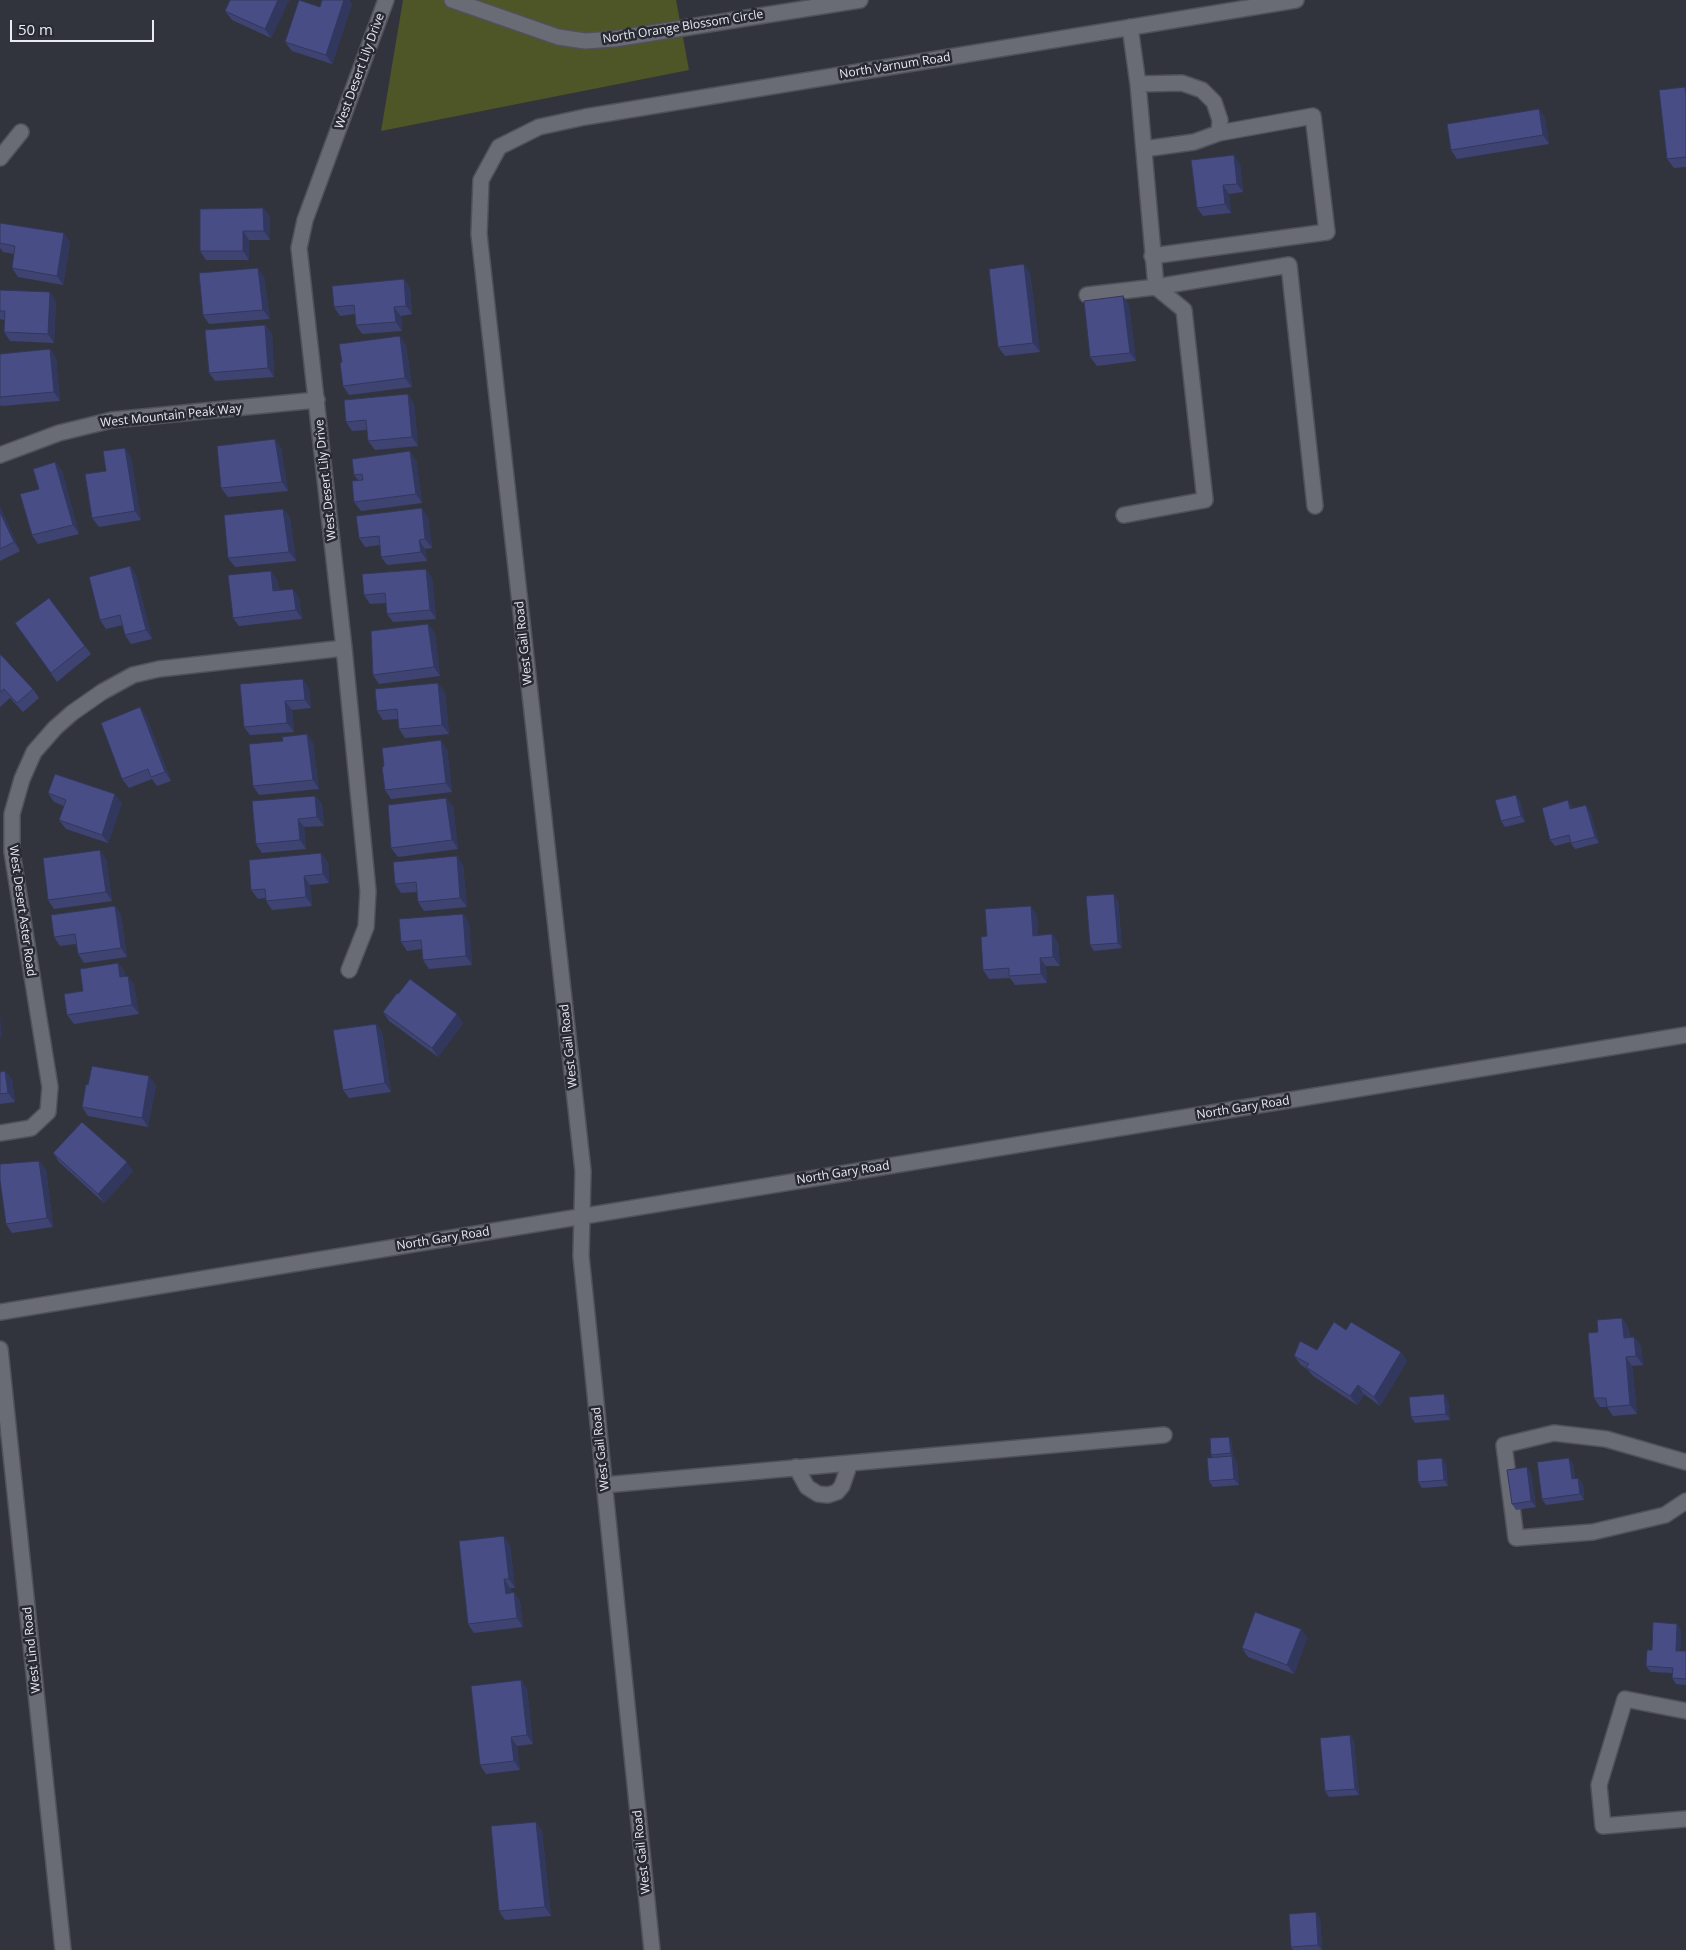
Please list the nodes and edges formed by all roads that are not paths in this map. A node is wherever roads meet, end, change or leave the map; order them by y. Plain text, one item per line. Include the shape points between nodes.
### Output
1 (386, 0) edge
2 (452, 0) edge
3 (860, 0) edge
4 (1296, 0) edge
5 (1130, 27) junction
6 (1138, 84) junction
7 (21, 132) dead end
8 (1219, 133) junction
9 (499, 147) joint
10 (1144, 148) junction
11 (0, 158) edge
12 (1152, 256) junction
13 (1156, 287) junction
14 (1087, 295) dead end
15 (317, 400) junction
16 (0, 455) edge
17 (1315, 506) dead end
18 (1124, 514) dead end
19 (344, 648) junction
20 (350, 970) dead end
21 (1686, 1035) edge
22 (0, 1133) edge
23 (581, 1216) junction
24 (0, 1312) edge
25 (0, 1349) edge
26 (1164, 1435) dead end
27 (1686, 1462) edge
28 (850, 1463) junction
29 (796, 1467) junction
30 (604, 1484) junction
31 (1686, 1501) edge
32 (1686, 1711) edge
33 (1686, 1820) edge
34 (63, 1950) edge
35 (652, 1950) edge

1 - 15 street, West Desert Lily Drive via 305,220 299,248
2 - 3 street, North Orange Blossom Circle via 558,38 585,41
4 - 5 street, North Varnum Road
5 - 6 street
5 - 9 street, North Varnum Road via 585,117 539,127
6 - 8 street via 1182,83 1202,90 1214,102 1220,120
6 - 10 street
7 - 11 street
8 - 10 street via 1194,142
8 - 12 street via 1313,116 1327,232
9 - 23 street, West Gail Road via 481,180 479,234 583,1171
10 - 12 street
12 - 13 street
13 - 14 street
13 - 17 street via 1289,265
13 - 18 street via 1184,310 1205,500
15 - 16 street, West Mountain Peak Way via 112,420 59,433
15 - 19 street, West Desert Lily Drive
19 - 20 street, West Desert Lily Drive via 368,890 366,927
19 - 22 street, West Desert Aster Road via 159,669 133,675 72,713 34,752 12,814 12,852 50,1087 48,1112 31,1128
21 - 23 street, North Gary Road
23 - 24 street, North Gary Road
23 - 30 street, West Gail Road via 580,1256
25 - 34 street, West Lind Road
26 - 28 street
27 - 31 street via 1606,1439 1554,1433 1504,1445 1516,1538 1593,1532 1666,1514
28 - 29 street
28 - 29 street via 842,1486 837,1492 828,1494 818,1494 807,1487
29 - 30 street
30 - 35 street, West Gail Road
32 - 33 street via 1625,1699 1599,1785 1603,1826

